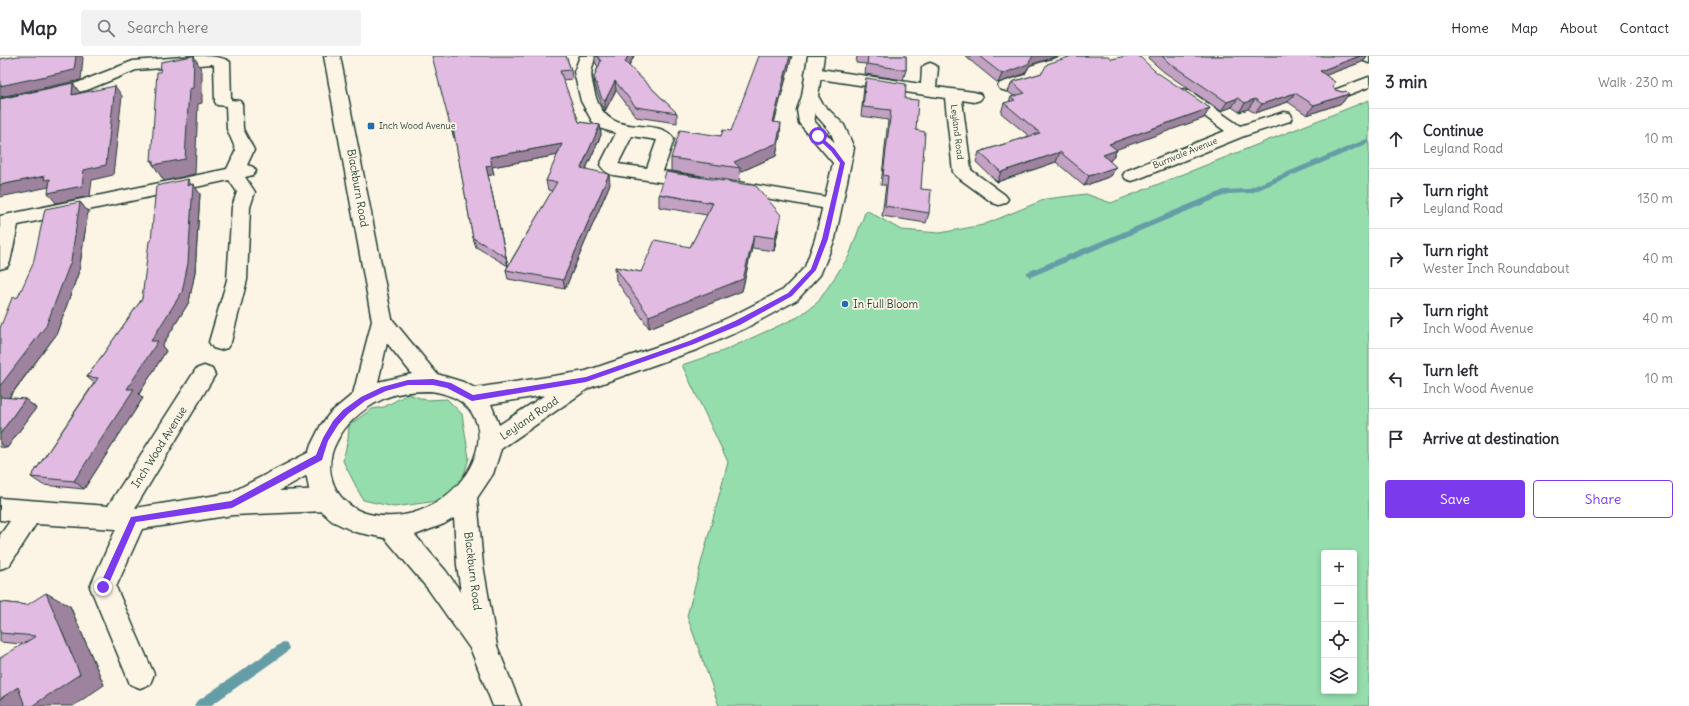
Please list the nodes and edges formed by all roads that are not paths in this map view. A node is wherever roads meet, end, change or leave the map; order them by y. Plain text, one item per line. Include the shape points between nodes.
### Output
1 (332, 56) edge
2 (588, 56) edge
3 (816, 56) edge
4 (1079, 56) edge
5 (1364, 56) edge
6 (1369, 58) edge
7 (133, 61) edge
8 (930, 68) dead end
9 (813, 73) junction
10 (1369, 82) edge
11 (1169, 84) edge
12 (1006, 86) edge
13 (928, 90) junction
14 (953, 94) junction
15 (1335, 95) edge
16 (974, 97) dead end
17 (0, 104) edge
18 (1284, 117) dead end
19 (626, 130) junction
20 (1238, 132) junction
21 (241, 172) junction
22 (653, 175) junction
23 (1132, 175) dead end
24 (999, 199) dead end
25 (833, 204) junction
26 (5, 222) edge
27 (0, 262) edge
28 (382, 321) junction
29 (220, 342) dead end
30 (204, 376) dead end
31 (586, 380) junction
32 (431, 382) junction
33 (472, 398) junction
34 (363, 399) junction
35 (491, 443) junction
36 (319, 457) junction
37 (465, 495) junction
38 (327, 500) junction
39 (232, 504) junction
40 (0, 509) edge
41 (30, 512) junction
42 (124, 519) junction
43 (392, 528) junction
44 (0, 558) edge
45 (483, 646) junction
46 (140, 674) dead end
47 (507, 706) edge

1 - 28 street, Blackburn Road
2 - 19 street via 582,72 588,101 598,117 608,125
3 - 9 street, Leyland Road
4 - 12 street via 1035,69 1032,78
5 - 6 street
7 - 17 street via 81,87
7 - 21 street via 213,59 222,62 235,129 245,150
8 - 13 street
9 - 13 street, Leyland Road
9 - 25 street, Leyland Road via 805,110 807,123 843,163
10 - 15 street
11 - 20 street, Burnvale Avenue
13 - 14 street, Leyland Road
14 - 16 street, Leyland Road
14 - 24 street, Leyland Road via 962,172
18 - 20 street, Burnvale Avenue
19 - 22 street via 661,134 666,139
19 - 22 street via 609,165 613,169
20 - 23 street, Burnvale Avenue
21 - 26 street
21 - 29 street via 246,192 241,207 237,280
22 - 25 street
25 - 31 street, Leyland Road via 814,270 790,295 737,323 692,342
26 - 27 street
28 - 32 street, Blackburn Road
28 - 34 street, Blackburn Road
30 - 42 street, Inch Wood Avenue
31 - 33 street, Leyland Road
31 - 35 street, Leyland Road
32 - 33 street via 449,385
32 - 34 street via 385,388
33 - 35 street via 490,426
34 - 36 street via 336,423 325,440
35 - 37 street via 483,471
36 - 38 street via 320,487
36 - 39 street
37 - 43 street via 443,512 419,523
37 - 45 street, Blackburn Road via 470,565
38 - 39 street
38 - 43 street via 349,519 363,525
39 - 42 street
40 - 41 street
41 - 42 street
41 - 44 street
42 - 46 street, Inch Wood Avenue via 103,587
43 - 45 street, Blackburn Road via 437,580
45 - 47 street, Blackburn Road

